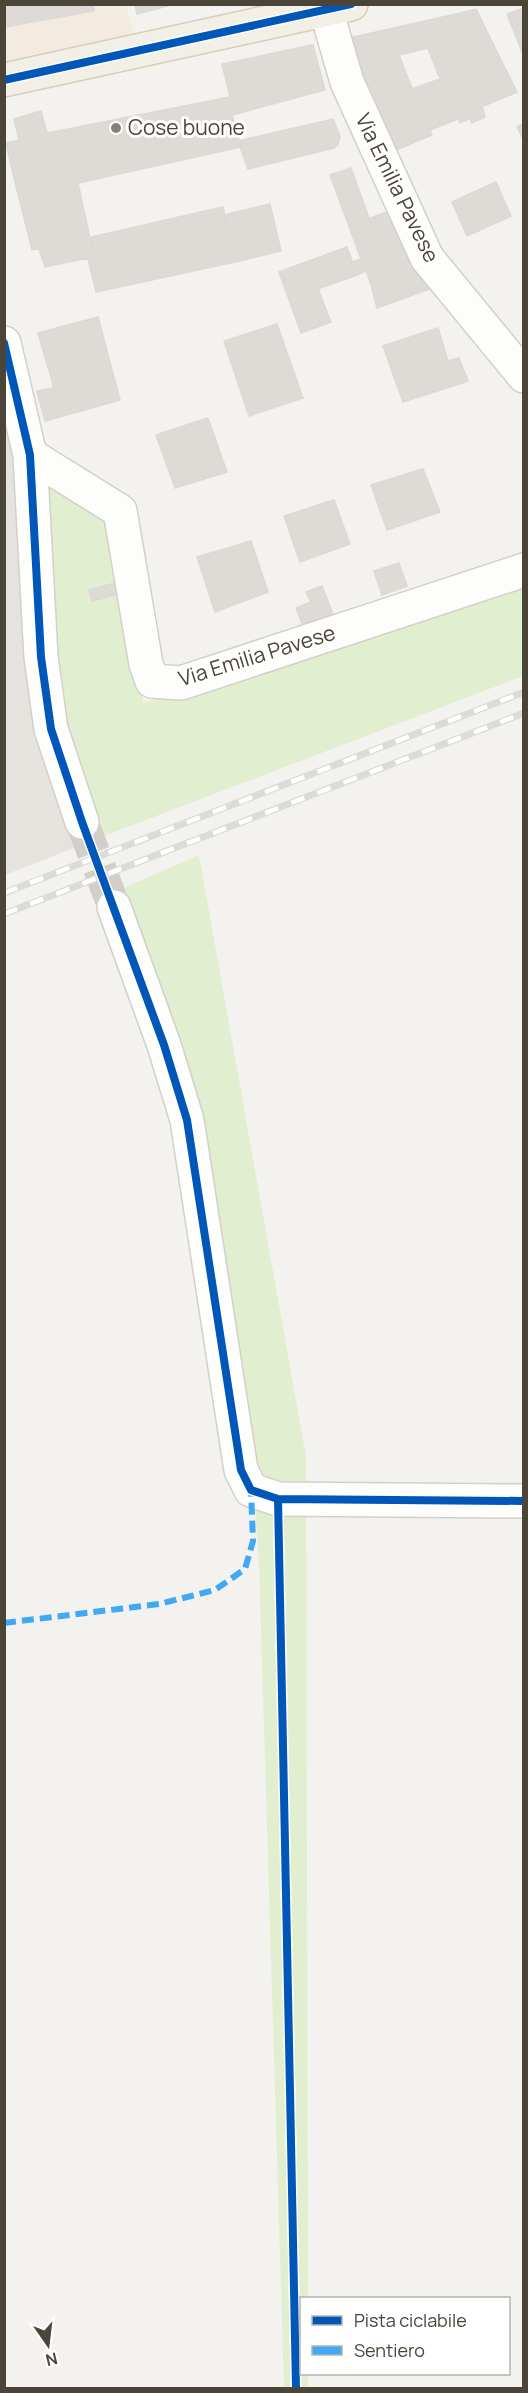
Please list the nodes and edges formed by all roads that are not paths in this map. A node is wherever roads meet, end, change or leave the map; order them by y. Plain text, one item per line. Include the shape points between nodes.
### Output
1 (339, 7) edge
2 (4, 80) edge
3 (4, 343) edge
4 (524, 376) edge
5 (30, 455) junction
6 (524, 570) edge
7 (82, 822) tunnel mouth
8 (114, 907) tunnel mouth
9 (524, 1501) edge

1 - 2 main road, Via Emilia Pavese
1 - 4 street, Via Emilia Pavese via 347,82 427,258
3 - 5 street
5 - 6 street, Via Emilia Pavese via 120,512 152,681 181,684
5 - 7 street via 41,657 51,729
8 - 9 street via 187,1120 241,1470 251,1490 278,1499

